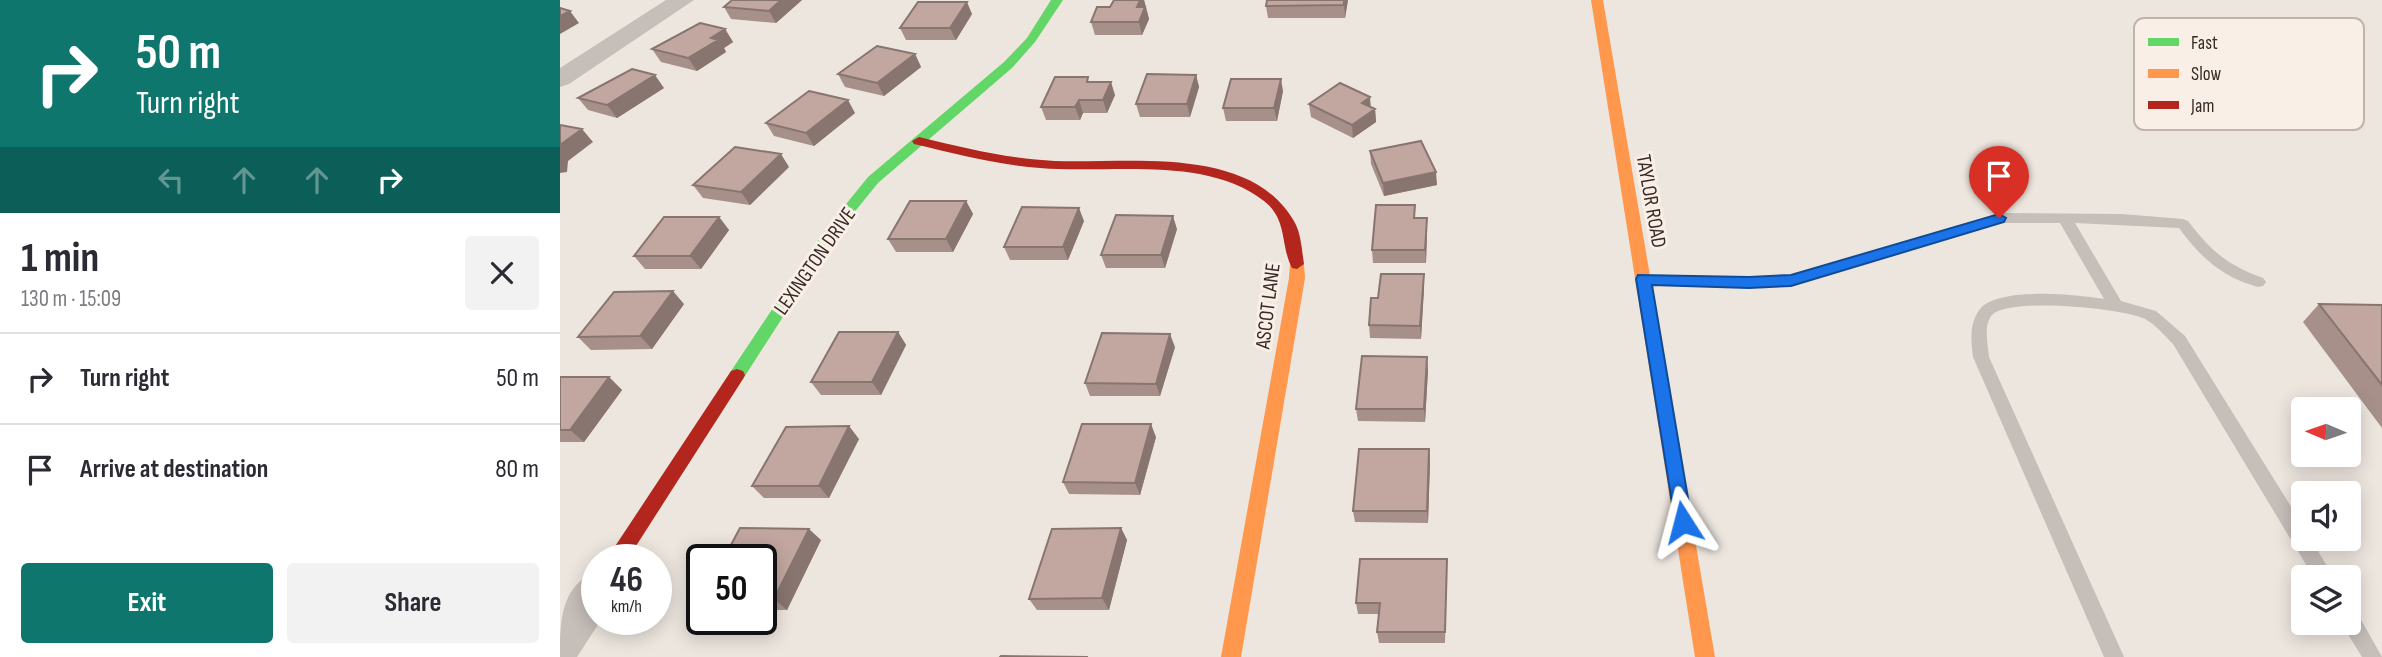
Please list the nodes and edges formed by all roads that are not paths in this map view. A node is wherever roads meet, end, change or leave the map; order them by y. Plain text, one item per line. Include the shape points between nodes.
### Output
1 (682, 0) edge
2 (1057, 0) edge
3 (1597, 0) edge
4 (560, 79) edge
5 (919, 141) junction
6 (2065, 219) junction
7 (1643, 279) junction
8 (2258, 282) dead end
9 (2115, 304) junction
10 (626, 544) edge
11 (2317, 565) edge
12 (581, 614) edge
13 (2360, 635) edge
14 (560, 646) edge
15 (1231, 657) edge
16 (1705, 657) edge
17 (2114, 657) edge
18 (2374, 657) edge

1 - 4 street
2 - 5 street, LEXINGTON DRIVE via 1008,65
3 - 7 street, TAYLOR ROAD
5 - 10 street, LEXINGTON DRIVE via 873,180 830,233
5 - 15 street, ASCOT LANE via 1004,162 1178,166 1223,173 1256,187 1278,206 1294,229 1297,278
6 - 7 lane via 1999,218 1791,280
6 - 8 lane via 2183,224 2224,270
6 - 9 lane
7 - 16 street, TAYLOR ROAD
9 - 11 lane via 2150,315 2179,340
9 - 17 lane via 2067,300 1998,303 1978,327 1980,357
12 - 14 street
13 - 18 lane

